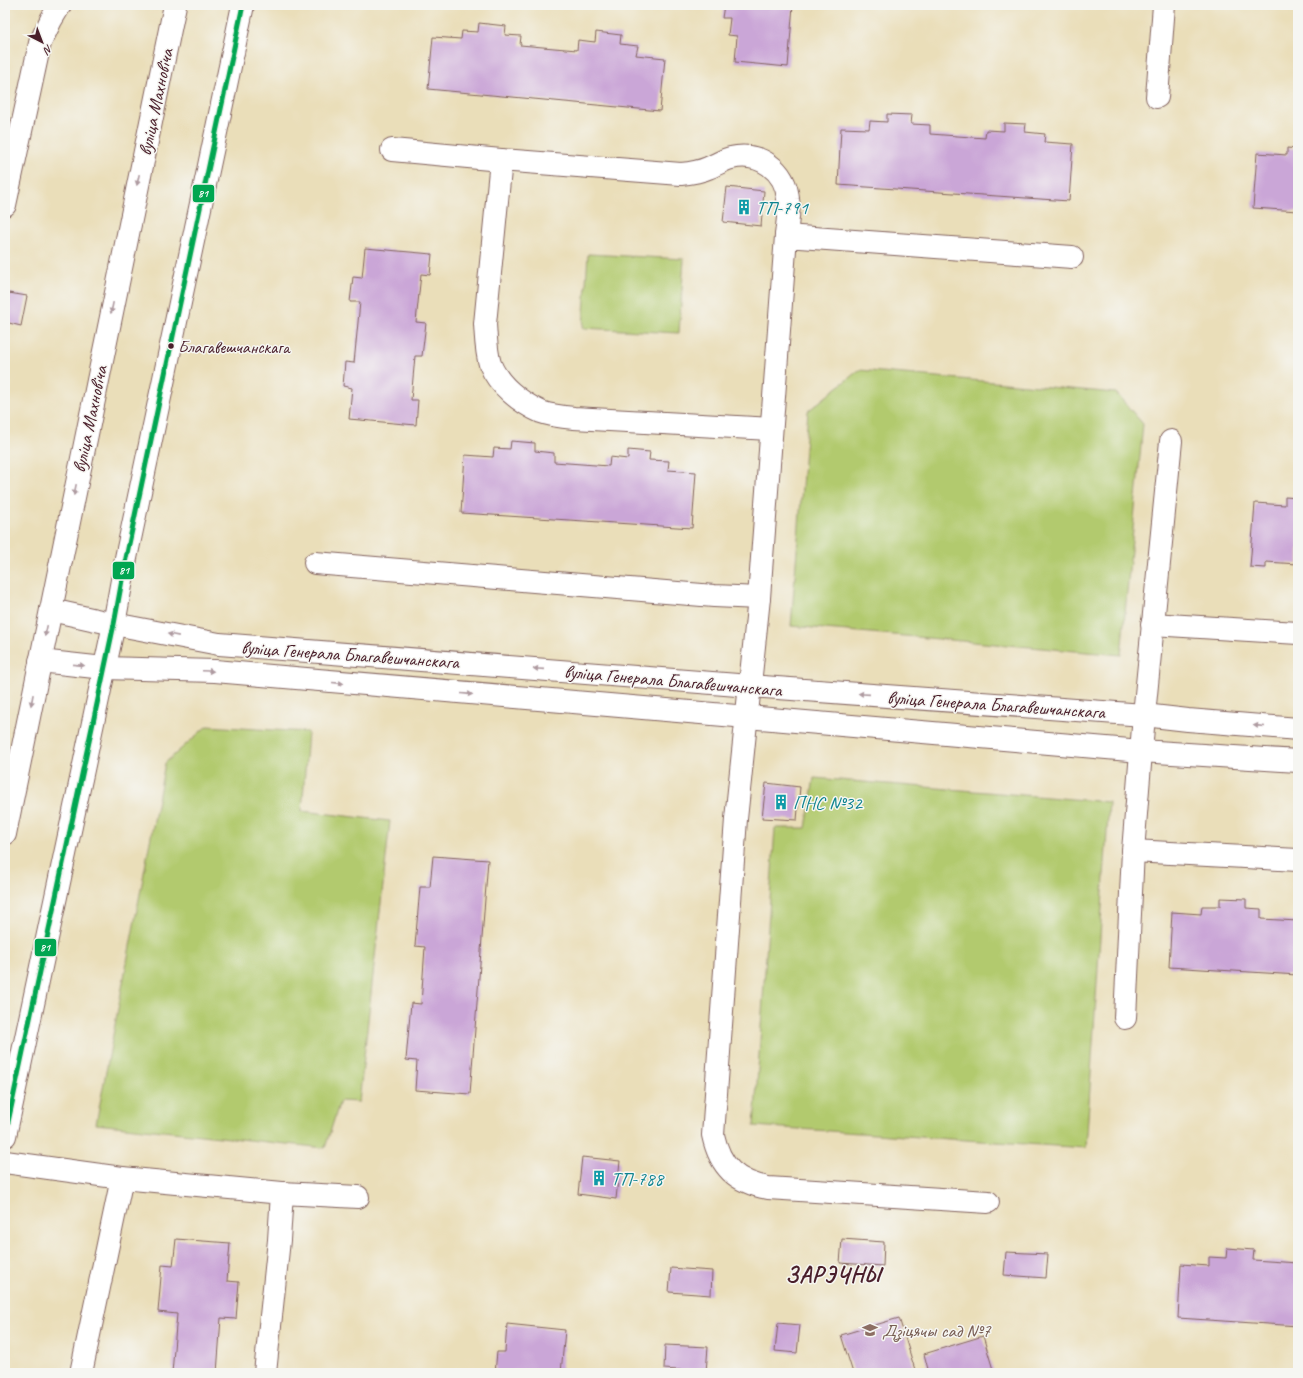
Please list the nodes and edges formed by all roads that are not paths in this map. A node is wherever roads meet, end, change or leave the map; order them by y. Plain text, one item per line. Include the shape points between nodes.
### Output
1 (60, 5) edge
2 (175, 5) edge
3 (243, 5) edge
4 (1164, 5) edge
5 (1157, 97) dead end
6 (392, 150) dead end
7 (501, 160) junction
8 (5, 205) edge
9 (786, 236) junction
10 (1072, 257) dead end
11 (771, 429) junction
12 (1171, 441) dead end
13 (315, 563) dead end
14 (758, 598) junction
15 (51, 610) junction
16 (114, 624) junction
17 (1152, 624) junction
18 (1298, 633) edge
19 (40, 661) junction
20 (104, 668) junction
21 (750, 686) junction
22 (1144, 715) junction
23 (747, 717) junction
24 (1298, 729) edge
25 (1141, 751) junction
26 (1298, 761) edge
27 (5, 834) edge
28 (1133, 851) junction
29 (1298, 860) edge
30 (1125, 1018) dead end
31 (5, 1136) edge
32 (5, 1162) edge
33 (122, 1178) junction
34 (282, 1193) junction
35 (358, 1197) dead end
36 (988, 1202) dead end
37 (80, 1373) edge
38 (266, 1373) edge

1 - 8 street via 40,44
2 -> 15 street, вуліца Махновіча
3 - 16 street
4 - 5 street
6 - 7 street
7 - 9 street via 681,174 704,170 731,158 755,158 766,162 774,169 786,186 789,208
7 - 11 street via 485,324 490,364 498,379 511,392 541,411 557,416
9 - 10 street
9 - 11 street
11 - 14 street
12 - 17 street
13 - 14 street via 706,596
14 - 21 street
15 - 16 street, вуліца Генерала Благавешчанскага
15 -> 19 street, вуліца Махновіча
16 - 20 street
21 -> 16 street, вуліца Генерала Благавешчанскага via 218,644
17 - 18 street
17 - 22 street
19 -> 20 street
19 -> 27 street, вуліца Махновіча
20 -> 23 street via 215,671
20 - 31 street
22 -> 21 street, вуліца Генерала Благавешчанскага
21 - 23 street
24 -> 22 street, вуліца Генерала Благавешчанскага
22 - 25 street
23 - 25 street
23 - 36 street via 736,819 713,1125 718,1153 735,1175 744,1181 762,1186
25 - 26 street
25 - 28 street
28 - 29 street
28 - 30 street
32 - 33 street
33 - 34 street
33 - 37 street
34 - 35 street
34 - 38 street

